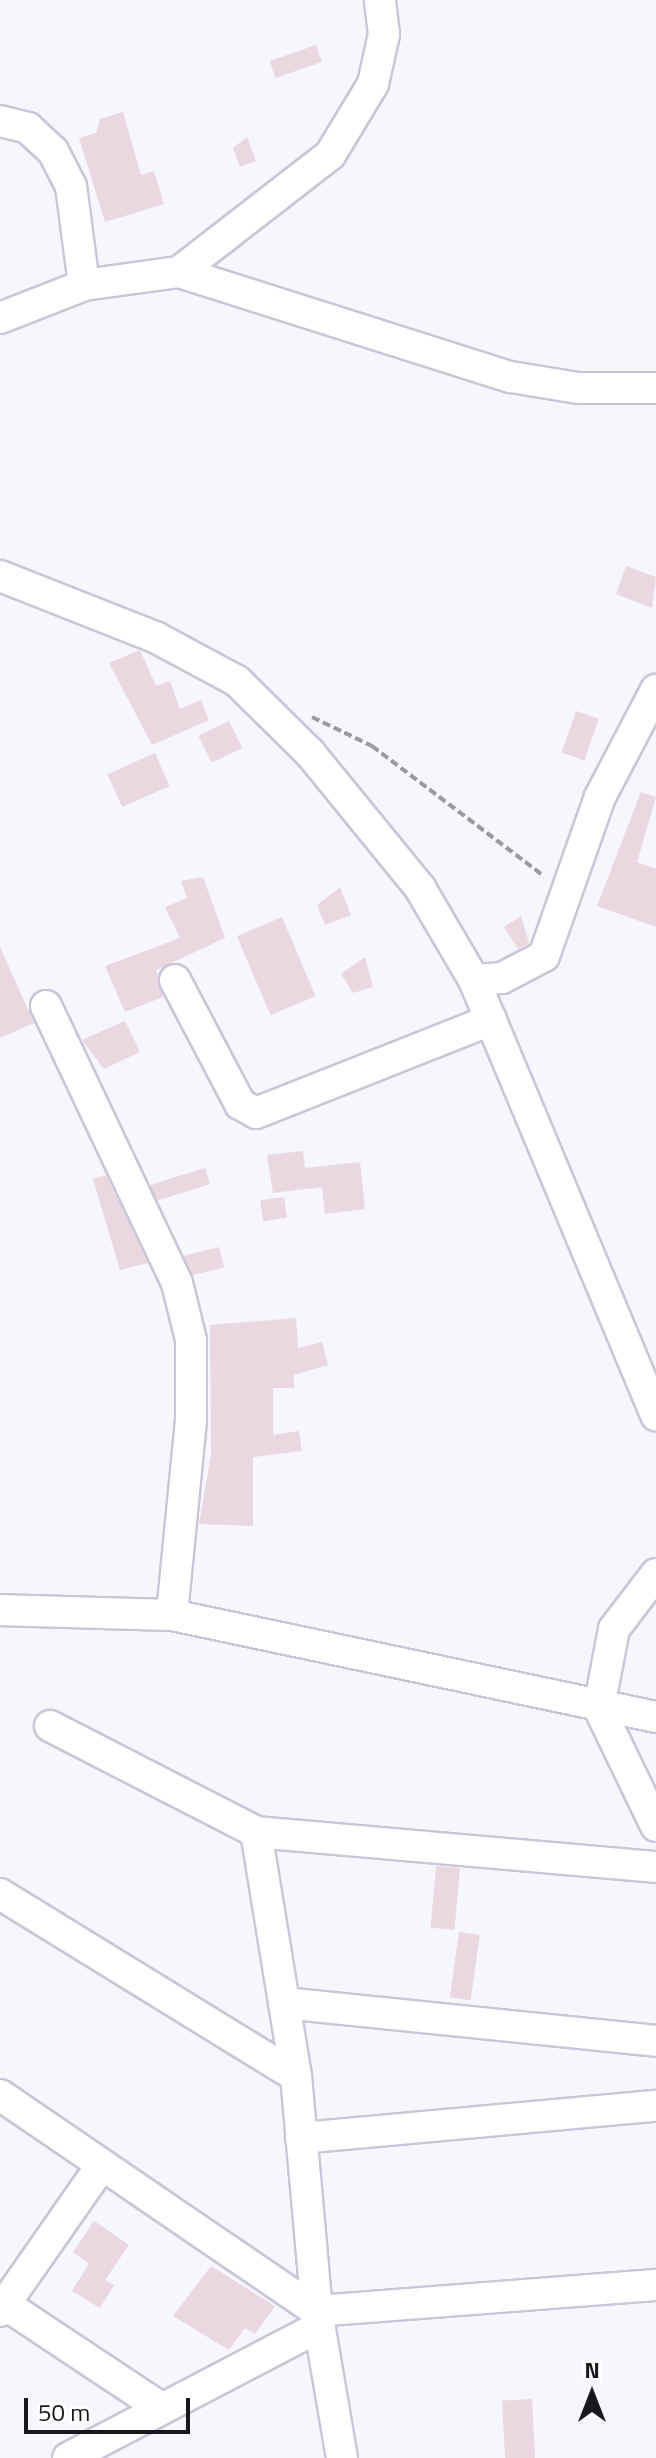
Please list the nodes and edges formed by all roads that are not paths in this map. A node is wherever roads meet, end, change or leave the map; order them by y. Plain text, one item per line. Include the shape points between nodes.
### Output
1 (380, 0) edge
2 (0, 121) edge
3 (179, 272) junction
4 (84, 285) junction
5 (0, 318) edge
6 (656, 388) edge
7 (0, 576) edge
8 (656, 690) edge
9 (175, 980) dead end
10 (474, 980) junction
11 (46, 1006) dead end
12 (491, 1020) junction
13 (656, 1416) edge
14 (656, 1574) edge
15 (0, 1610) edge
16 (172, 1615) junction
17 (599, 1708) junction
18 (656, 1717) edge
19 (50, 1726) dead end
20 (656, 1826) edge
21 (256, 1832) junction
22 (656, 1867) edge
23 (0, 1894) edge
24 (284, 2003) junction
25 (656, 2041) edge
26 (296, 2076) junction
27 (0, 2095) edge
28 (656, 2106) edge
29 (301, 2138) junction
30 (102, 2165) junction
31 (656, 2285) edge
32 (2, 2306) edge
33 (318, 2319) junction
34 (161, 2408) junction
35 (68, 2458) edge
36 (342, 2458) edge

1 - 3 street via 384,34 373,84 330,155
2 - 4 street via 28,128 53,151 71,186
3 - 4 street
3 - 6 street via 511,377 578,388
4 - 5 street
7 - 10 street via 155,637 237,681 310,753 420,888
8 - 10 street via 600,797 544,956 502,978
9 - 12 street via 240,1104 256,1113 276,1110
10 - 12 street
11 - 16 street via 177,1283 191,1340 191,1420
12 - 13 street
14 - 17 street via 614,1629
15 - 16 street
16 - 17 street
17 - 18 street
17 - 20 street
19 - 21 street
21 - 22 street
21 - 24 street
23 - 26 street
24 - 25 street
24 - 26 street
26 - 29 street
27 - 30 street
28 - 29 street
29 - 33 street
30 - 32 street
30 - 33 street
31 - 33 street
32 - 34 street
33 - 34 street
33 - 36 street
34 - 35 street

